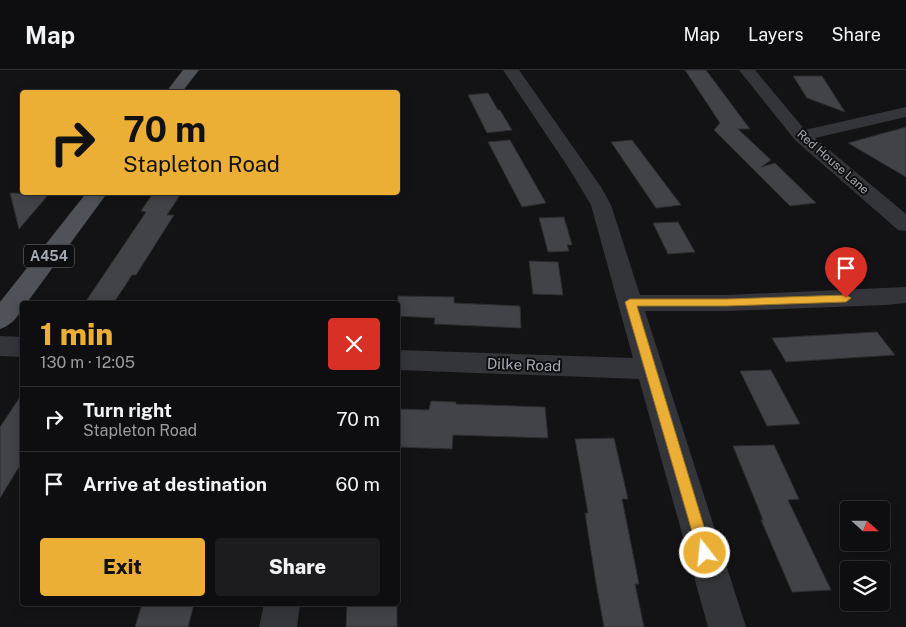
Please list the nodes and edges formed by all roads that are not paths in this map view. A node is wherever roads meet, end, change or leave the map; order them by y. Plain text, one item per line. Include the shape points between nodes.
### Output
1 (191, 70) edge
2 (511, 70) edge
3 (747, 70) edge
4 (176, 90) edge
5 (906, 112) edge
6 (800, 136) junction
7 (96, 195) edge
8 (906, 225) edge
9 (906, 294) edge
10 (630, 302) junction
11 (0, 320) edge
12 (0, 346) edge
13 (20, 347) edge
14 (400, 360) edge
15 (651, 369) junction
16 (282, 606) edge
17 (278, 627) edge
18 (727, 627) edge

1 - 4 main road
2 - 10 street via 586,177 601,205
3 - 6 street, Red House Lane
5 - 6 street
6 - 8 street, Red House Lane
7 - 11 main road, A454
9 - 10 street via 727,303
10 - 15 street
12 - 13 street
14 - 15 street, Dilke Road
15 - 18 street
16 - 17 street

